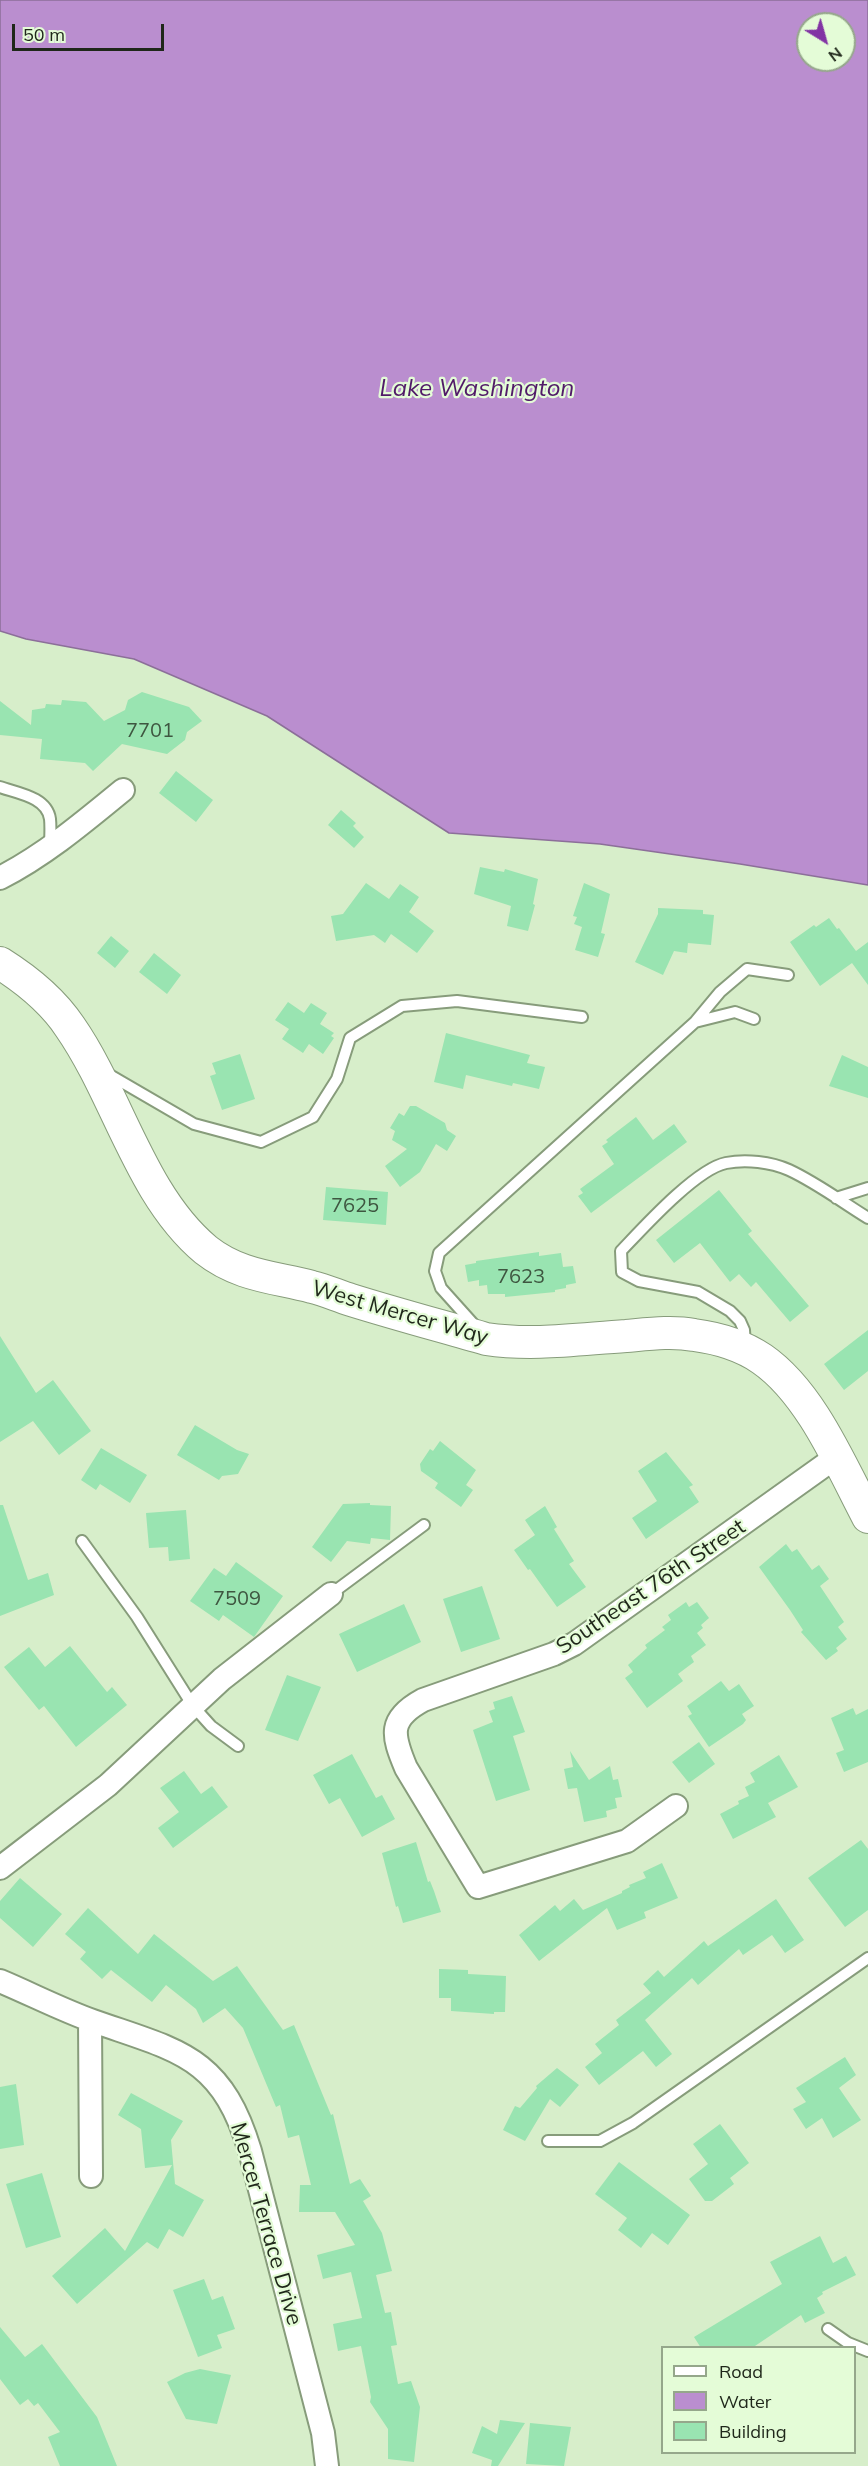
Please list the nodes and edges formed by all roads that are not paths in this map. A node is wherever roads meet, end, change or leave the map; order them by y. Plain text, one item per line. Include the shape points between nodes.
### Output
1 (0, 788) edge
2 (123, 790) dead end
3 (50, 848) junction
4 (0, 878) edge
5 (0, 963) edge
6 (788, 975) dead end
7 (582, 1017) dead end
8 (754, 1019) dead end
9 (695, 1022) junction
10 (93, 1065) junction
11 (868, 1188) edge
12 (836, 1198) junction
13 (868, 1218) edge
14 (486, 1339) junction
15 (745, 1349) junction
16 (836, 1457) junction
17 (868, 1517) edge
18 (424, 1526) dead end
19 (82, 1541) dead end
20 (331, 1594) joint
21 (193, 1706) junction
22 (238, 1746) dead end
23 (676, 1806) dead end
24 (0, 1868) edge
25 (868, 1958) edge
26 (0, 1981) edge
27 (90, 2020) junction
28 (548, 2141) dead end
29 (91, 2176) dead end
30 (828, 2330) dead end
31 (856, 2346) edge
32 (327, 2466) edge

1 - 3 lane via 34,797 42,804 50,816
2 - 3 street
3 - 4 street
5 - 10 street, West Mercer Way via 44,997 70,1026
6 - 9 lane via 747,969 720,992
7 - 10 lane via 457,1001 402,1006 350,1038 337,1080 314,1117 261,1142 194,1124
8 - 9 lane via 735,1012
9 - 14 lane via 440,1253 435,1271 441,1288
10 - 14 street, West Mercer Way via 169,1209 208,1251 238,1269 272,1280 312,1287
11 - 12 lane
12 - 13 lane
12 - 15 lane via 788,1170 758,1161 725,1163 701,1176 621,1251 622,1272 639,1281 698,1292 730,1311 744,1330
14 - 15 street, West Mercer Way via 551,1343 666,1333 695,1335
15 - 16 street, West Mercer Way via 780,1375 800,1398
16 - 17 street, West Mercer Way
16 - 23 street, Southeast 76th Street via 574,1644 423,1700 410,1707 395,1731 406,1768 478,1887 627,1840
18 - 20 lane
19 - 21 lane via 137,1617
20 - 21 street
21 - 22 lane
21 - 24 street via 108,1785
25 - 28 lane via 633,2123 600,2141
26 - 27 street, Mercer Terrace Drive
27 - 29 street
27 - 32 street, Mercer Terrace Drive via 186,2055 205,2069 242,2124 323,2433
30 - 31 lane

